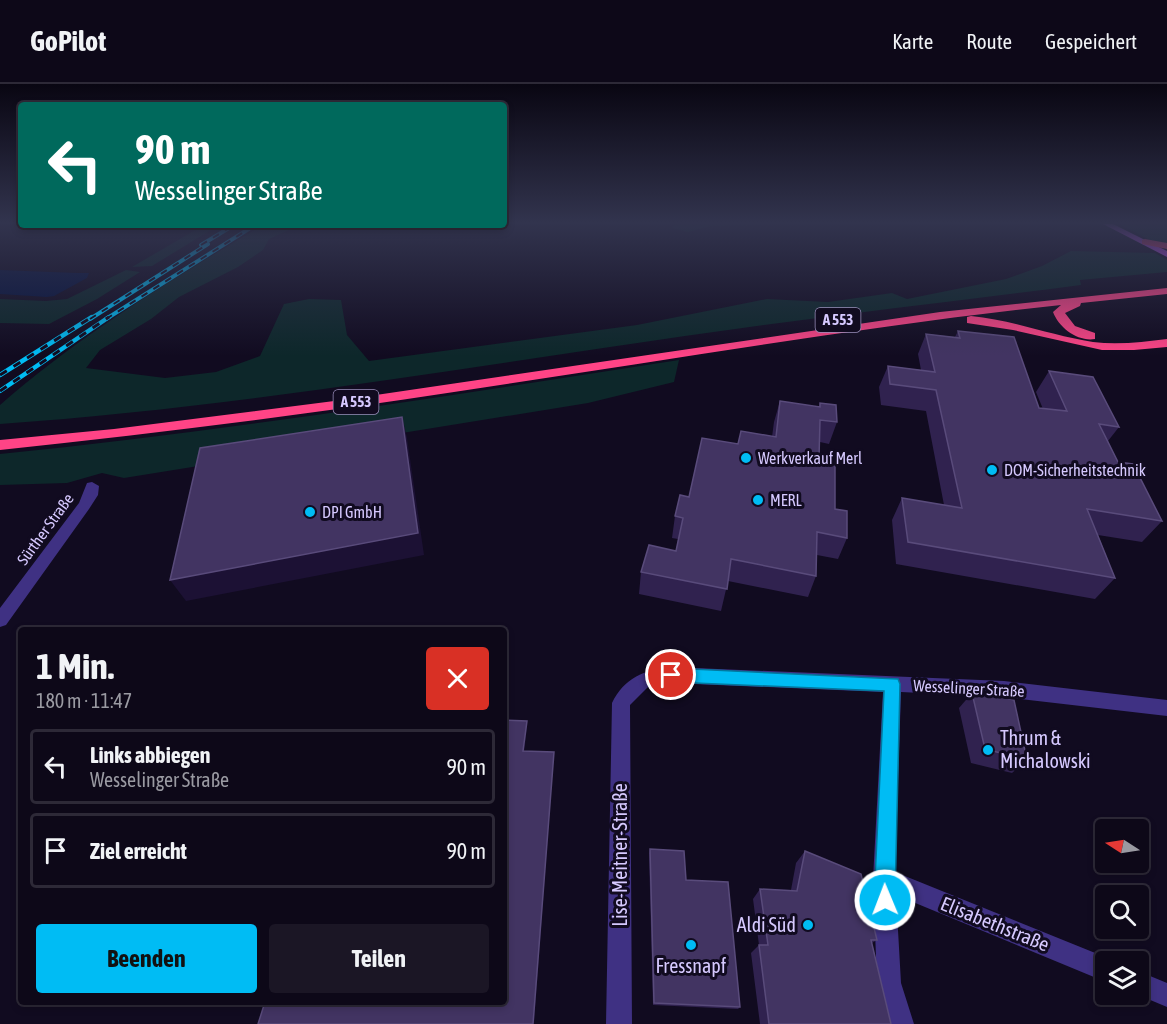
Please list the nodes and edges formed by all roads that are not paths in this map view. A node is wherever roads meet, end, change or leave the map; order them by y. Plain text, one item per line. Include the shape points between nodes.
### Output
1 (1167, 282) edge
2 (1167, 291) edge
3 (1138, 294) junction
4 (909, 319) junction
5 (1167, 335) edge
6 (1167, 343) edge
7 (0, 434) edge
8 (0, 445) edge
9 (92, 486) dead end
10 (0, 620) edge
11 (892, 684) junction
12 (629, 689) joint
13 (1167, 708) edge
14 (884, 879) junction
15 (1095, 965) edge
16 (1149, 988) edge
17 (1167, 995) edge
18 (619, 1024) edge
19 (901, 1024) edge

1 - 7 highway, A 553 via 832,320 279,403
2 - 3 highway, A 553
3 - 4 highway, A 553
3 - 5 highway via 1067,306 1059,312 1061,320 1086,335 1106,339
4 - 6 highway via 998,322 1081,344 1113,348
4 - 8 highway, A 553 via 302,410
9 - 10 street, Sürther Straße via 86,504
11 - 12 street, Wesselinger Straße via 671,675 648,676
11 - 13 street, Wesselinger Straße via 1004,689
11 - 14 street
12 - 18 street, Lise-Meitner-Straße via 621,703
14 - 15 street, Elisabethstraße
14 - 19 street via 889,983
16 - 17 street

